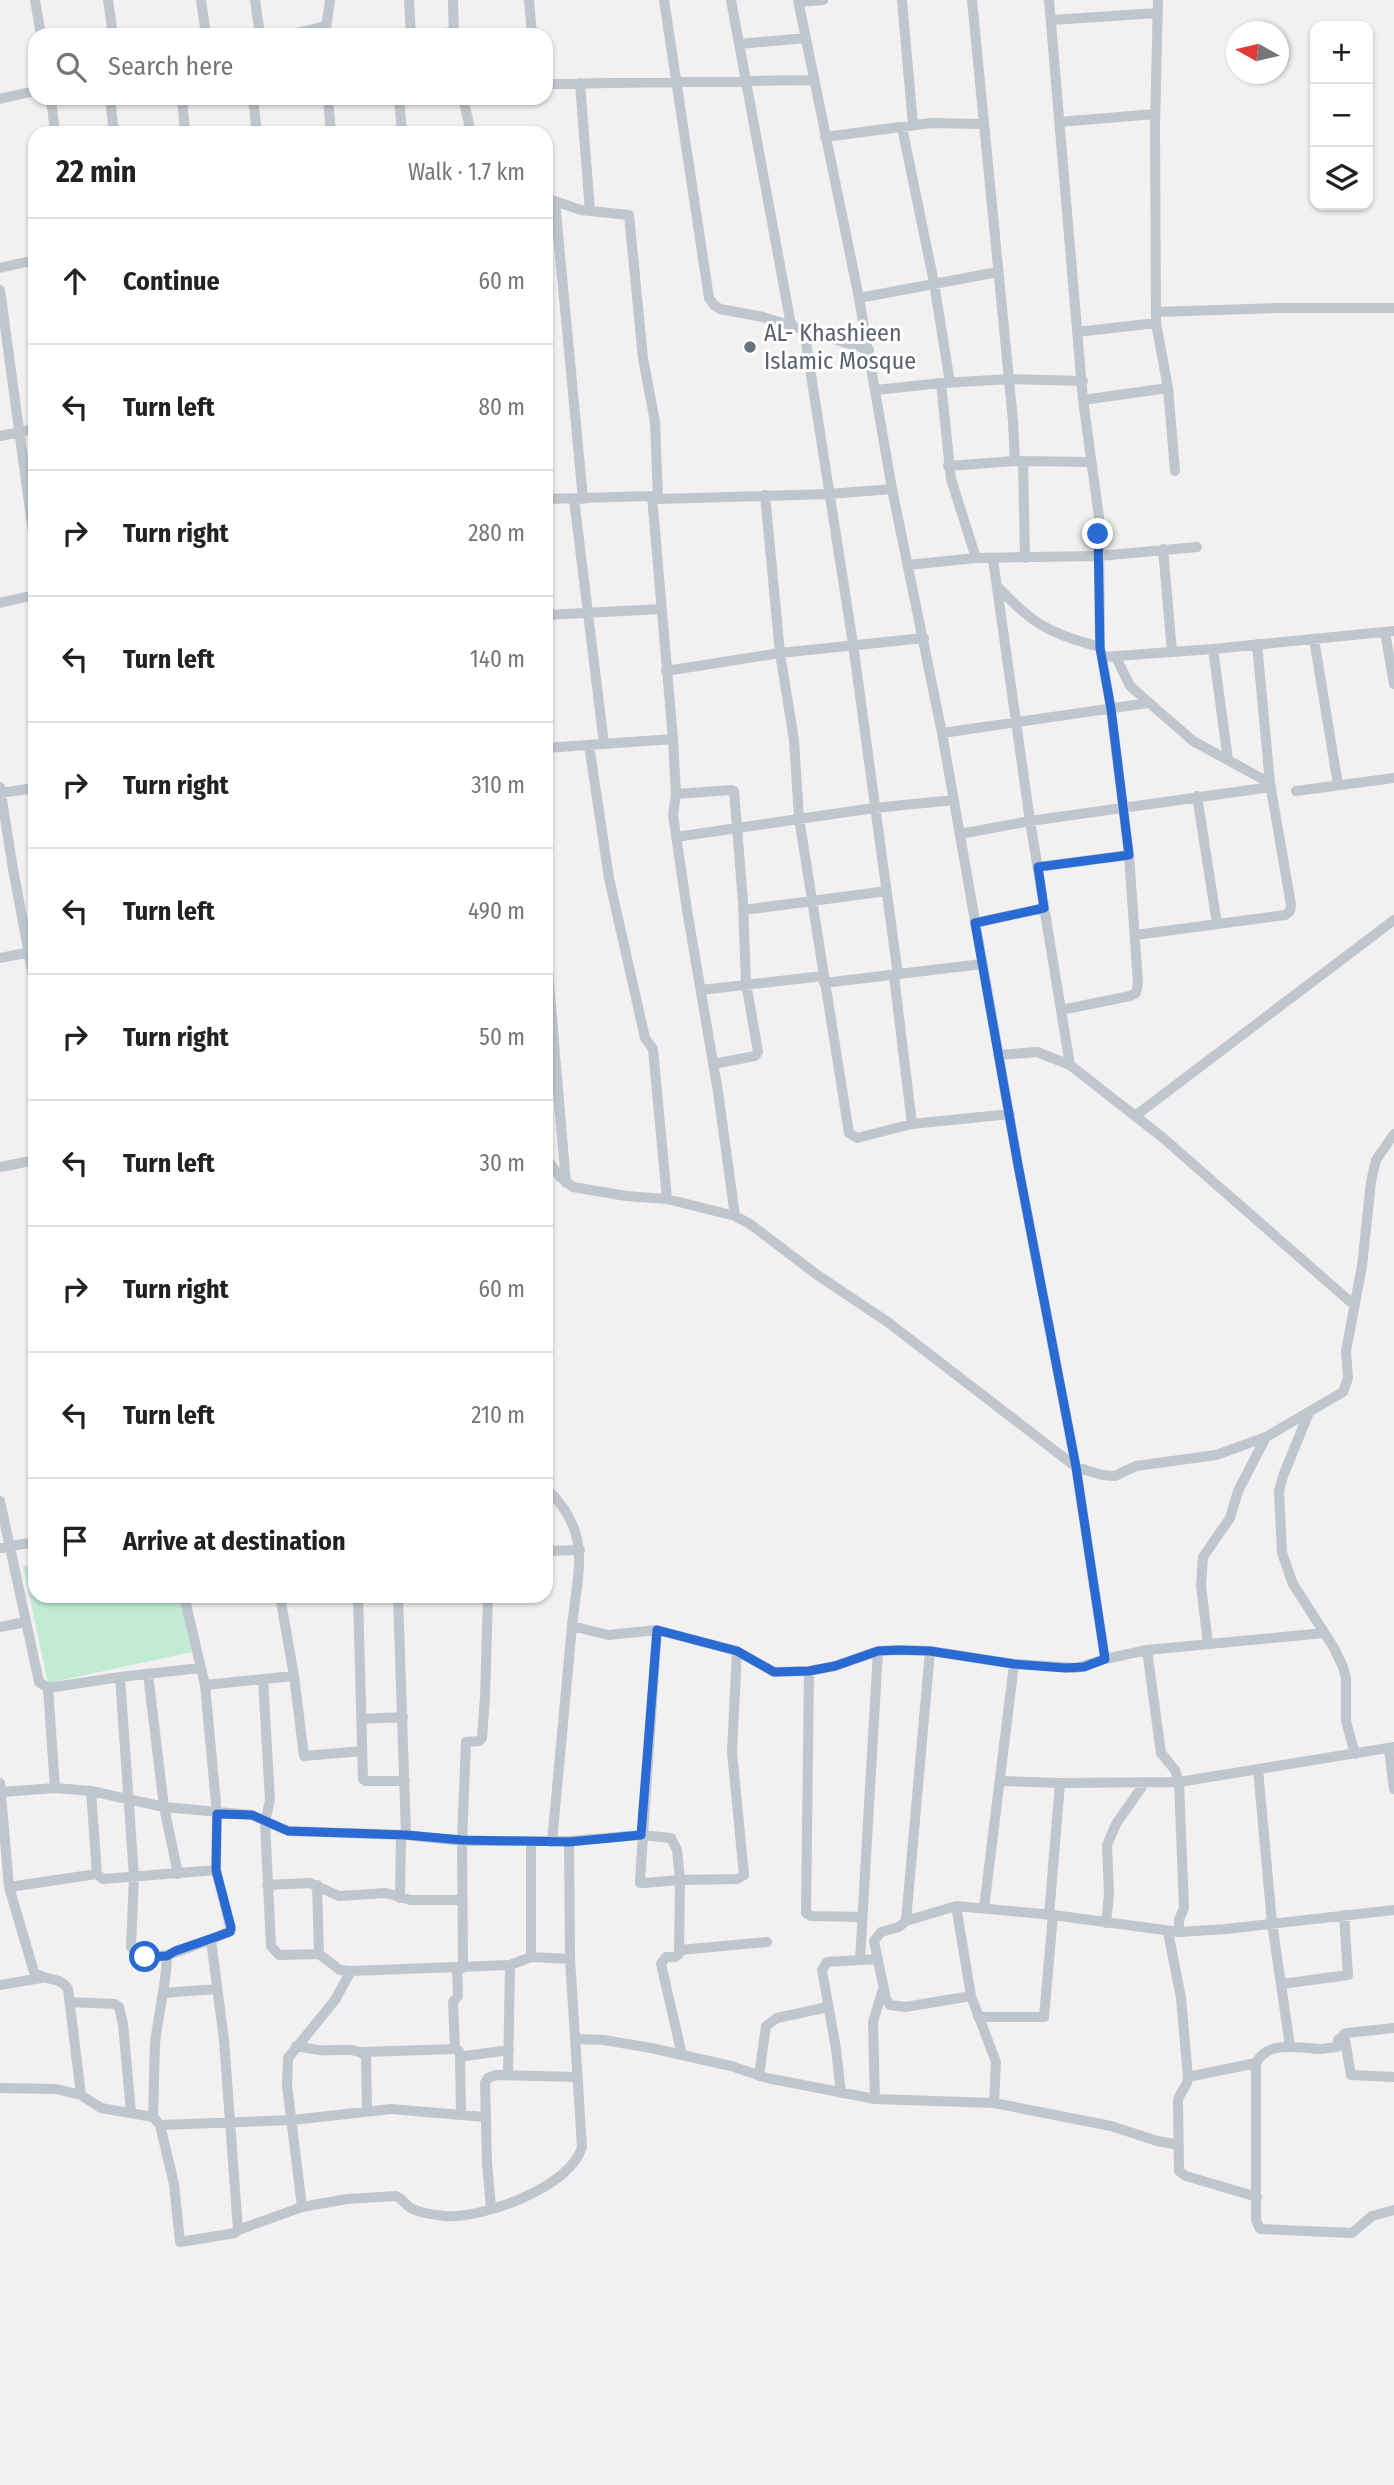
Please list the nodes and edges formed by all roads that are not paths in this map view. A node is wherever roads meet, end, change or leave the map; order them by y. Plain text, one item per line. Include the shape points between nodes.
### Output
1 (35, 0) edge
2 (107, 0) edge
3 (201, 0) edge
4 (255, 0) edge
5 (330, 0) edge
6 (409, 0) edge
7 (453, 0) edge
8 (529, 0) edge
9 (664, 0) edge
10 (731, 0) edge
11 (824, 0) edge
12 (902, 0) edge
13 (972, 0) edge
14 (1049, 0) edge
15 (1158, 0) edge
16 (798, 1) edge
17 (1158, 13) junction
18 (1051, 20) junction
19 (40, 28) edge
20 (112, 28) edge
21 (205, 28) edge
22 (259, 28) edge
23 (325, 28) edge
24 (411, 28) edge
25 (454, 28) edge
26 (531, 28) edge
27 (806, 38) junction
28 (740, 44) junction
29 (813, 80) junction
30 (746, 82) junction
31 (580, 83) junction
32 (553, 84) edge
33 (675, 84) junction
34 (28, 93) edge
35 (0, 99) edge
36 (52, 105) edge
37 (111, 105) edge
38 (183, 105) edge
39 (254, 105) edge
40 (329, 105) edge
41 (400, 105) edge
42 (465, 105) edge
43 (1155, 114) junction
44 (1059, 122) junction
45 (983, 124) junction
46 (54, 126) edge
47 (113, 126) edge
48 (184, 126) edge
49 (256, 126) edge
50 (330, 126) edge
51 (401, 126) edge
52 (469, 126) edge
53 (908, 126) junction
54 (825, 137) junction
55 (553, 201) edge
56 (590, 211) junction
57 (553, 232) edge
58 (28, 262) edge
59 (0, 268) edge
60 (998, 272) junction
61 (934, 284) junction
62 (0, 290) edge
63 (859, 298) junction
64 (1394, 308) edge
65 (1156, 317) junction
66 (791, 325) junction
67 (804, 330) junction
68 (1077, 332) junction
69 (869, 350) junction
70 (1009, 379) junction
71 (1083, 381) junction
72 (946, 383) junction
73 (1168, 388) junction
74 (876, 390) junction
75 (1083, 400) junction
76 (28, 430) edge
77 (20, 432) junction
78 (0, 436) edge
79 (1019, 461) junction
80 (1091, 462) junction
81 (948, 466) junction
82 (1175, 471) dead end
83 (892, 489) junction
84 (28, 493) edge
85 (829, 494) junction
86 (765, 495) junction
87 (655, 498) junction
88 (553, 499) edge
89 (578, 499) junction
90 (1197, 547) dead end
91 (1163, 550) junction
92 (1098, 556) junction
93 (975, 558) junction
94 (1025, 558) junction
95 (993, 559) junction
96 (908, 565) junction
97 (998, 587) junction
98 (28, 597) edge
99 (0, 603) edge
100 (661, 609) junction
101 (589, 613) junction
102 (553, 615) edge
103 (1390, 631) edge
104 (924, 638) junction
105 (1314, 639) junction
106 (853, 644) junction
107 (1257, 644) junction
108 (1213, 649) junction
109 (1101, 652) junction
110 (1172, 652) junction
111 (780, 653) junction
112 (1115, 657) junction
113 (666, 671) junction
114 (1394, 684) edge
115 (1148, 703) junction
116 (1111, 709) junction
117 (1016, 722) junction
118 (943, 733) junction
119 (673, 739) junction
120 (604, 744) junction
121 (589, 745) junction
122 (553, 748) edge
123 (1228, 760) junction
124 (1394, 778) edge
125 (1270, 785) junction
126 (1338, 785) junction
127 (28, 789) edge
128 (1296, 790) dead end
129 (0, 791) edge
130 (676, 794) junction
131 (1197, 796) junction
132 (954, 800) junction
133 (874, 808) junction
134 (1123, 808) junction
135 (799, 818) junction
136 (1030, 821) junction
137 (737, 829) junction
138 (960, 834) junction
139 (676, 837) junction
140 (1129, 855) junction
141 (1038, 867) junction
142 (887, 891) junction
143 (811, 901) junction
144 (1044, 908) junction
145 (744, 910) junction
146 (1394, 920) edge
147 (975, 923) junction
148 (1217, 924) junction
149 (28, 931) edge
150 (1135, 935) junction
151 (28, 952) edge
152 (0, 958) edge
153 (982, 964) junction
154 (896, 975) junction
155 (823, 979) junction
156 (746, 983) junction
157 (701, 990) junction
158 (1061, 1010) junction
159 (553, 1031) edge
160 (998, 1055) junction
161 (713, 1064) junction
162 (1070, 1065) junction
163 (1010, 1114) junction
164 (1135, 1116) junction
165 (912, 1124) junction
166 (1394, 1134) edge
167 (28, 1161) edge
168 (0, 1167) edge
169 (553, 1167) edge
170 (566, 1184) junction
171 (667, 1199) junction
172 (735, 1216) junction
173 (1354, 1305) junction
174 (1308, 1415) junction
175 (1266, 1437) junction
176 (1076, 1467) junction
177 (553, 1495) edge
178 (0, 1502) edge
179 (553, 1505) edge
180 (563, 1505) junction
181 (28, 1543) edge
182 (5, 1547) edge
183 (580, 1550) junction
184 (553, 1551) edge
185 (186, 1603) edge
186 (281, 1603) edge
187 (358, 1603) edge
188 (398, 1603) edge
189 (488, 1603) edge
190 (25, 1622) junction
191 (572, 1626) junction
192 (0, 1627) edge
193 (657, 1630) junction
194 (1324, 1633) junction
195 (1208, 1644) junction
196 (1147, 1650) junction
197 (737, 1651) junction
198 (878, 1651) junction
199 (930, 1651) junction
200 (1105, 1659) junction
201 (1014, 1664) junction
202 (200, 1668) junction
203 (809, 1671) junction
204 (149, 1674) junction
205 (294, 1676) junction
206 (120, 1677) junction
207 (263, 1679) junction
208 (205, 1685) junction
209 (48, 1689) junction
210 (403, 1717) junction
211 (361, 1719) junction
212 (1391, 1748) edge
213 (362, 1751) junction
214 (1355, 1754) junction
215 (1258, 1769) junction
216 (405, 1781) junction
217 (1000, 1781) junction
218 (1179, 1782) junction
219 (1060, 1783) junction
220 (1143, 1784) junction
221 (1, 1787) edge
222 (55, 1787) junction
223 (1394, 1789) edge
224 (90, 1791) junction
225 (130, 1800) junction
226 (164, 1807) junction
227 (217, 1814) junction
228 (265, 1822) junction
229 (403, 1835) junction
230 (641, 1835) junction
231 (462, 1840) junction
232 (531, 1841) junction
233 (552, 1842) junction
234 (569, 1842) junction
235 (216, 1870) junction
236 (97, 1874) junction
237 (178, 1874) junction
238 (134, 1877) junction
239 (680, 1880) junction
240 (267, 1885) junction
241 (317, 1885) junction
242 (9, 1887) junction
243 (400, 1898) junction
244 (461, 1900) junction
245 (956, 1906) junction
246 (984, 1908) junction
247 (1394, 1910) edge
248 (1051, 1915) junction
249 (1344, 1915) junction
250 (862, 1917) junction
251 (906, 1921) junction
252 (1106, 1923) junction
253 (1272, 1923) junction
254 (1174, 1932) junction
255 (211, 1940) junction
256 (767, 1942) dead end
257 (680, 1950) junction
258 (319, 1954) junction
259 (167, 1956) junction
260 (531, 1957) junction
261 (570, 1959) junction
262 (878, 1959) junction
263 (860, 1960) junction
264 (510, 1965) junction
265 (460, 1968) junction
266 (351, 1971) junction
267 (41, 1978) junction
268 (1282, 1984) junction
269 (0, 1986) edge
270 (216, 1989) junction
271 (883, 1989) junction
272 (163, 1993) junction
273 (971, 1996) junction
274 (70, 2002) junction
275 (828, 2007) junction
276 (978, 2017) junction
277 (1394, 2028) edge
278 (1344, 2034) junction
279 (576, 2039) junction
280 (296, 2046) junction
281 (1290, 2046) junction
282 (509, 2050) junction
283 (362, 2052) junction
284 (457, 2052) junction
285 (682, 2055) junction
286 (1256, 2063) junction
287 (508, 2075) junction
288 (759, 2076) junction
289 (577, 2077) junction
290 (1188, 2077) junction
291 (1394, 2077) edge
292 (0, 2088) edge
293 (841, 2093) junction
294 (81, 2095) junction
295 (875, 2099) junction
296 (994, 2103) junction
297 (366, 2111) junction
298 (131, 2112) junction
299 (461, 2115) junction
300 (485, 2117) junction
301 (293, 2120) junction
302 (156, 2121) junction
303 (229, 2123) junction
304 (1179, 2144) junction
305 (1257, 2197) junction
306 (302, 2207) junction
307 (491, 2208) junction
308 (1394, 2210) edge
309 (238, 2230) junction

1 - 19 street
2 - 20 street
3 - 21 street
4 - 22 street
5 - 23 street
6 - 24 street
7 - 25 street
8 - 26 street
9 - 33 street
10 - 28 street
11 - 16 street
12 - 53 street
13 - 45 street
14 - 18 street
15 - 17 street
16 - 27 street
17 - 18 street
17 - 43 street
18 - 44 street
27 - 28 street
27 - 29 street
28 - 30 street
29 - 30 street
29 - 54 street
30 - 33 street
30 - 66 street
31 - 32 street
31 - 33 street
31 - 56 street
33 - 66 street via 709,298 720,309
34 - 35 street
36 - 46 street
37 - 47 street
38 - 48 street
39 - 49 street
40 - 50 street
41 - 51 street
42 - 52 street
43 - 44 street
43 - 65 street
44 - 68 street
45 - 53 street
45 - 60 street
53 - 54 street
53 - 61 street
54 - 63 street
55 - 56 street
56 - 87 street via 629,217 643,358 655,422
57 - 89 street
58 - 59 street
60 - 61 street
60 - 70 street
61 - 63 street
61 - 72 street
62 - 77 street
63 - 69 street
64 - 65 street via 1265,308
65 - 68 street
65 - 73 street
66 - 67 street
67 - 69 street
67 - 85 street
68 - 71 street
69 - 74 street
70 - 71 street
70 - 72 street
70 - 79 street
71 - 75 street
72 - 74 street
72 - 81 street
73 - 75 street
73 - 82 street
74 - 83 street
75 - 80 street
76 - 77 street
77 - 78 street
77 - 84 street
79 - 80 street
79 - 81 street
79 - 94 street
80 - 92 street
81 - 93 street
83 - 85 street
83 - 96 street
85 - 86 street
85 - 106 street
86 - 87 street
86 - 111 street
87 - 89 street
87 - 100 street
88 - 89 street
89 - 101 street
90 - 91 street
91 - 92 street
91 - 110 street
92 - 94 street
92 - 109 street
93 - 95 street
93 - 96 street
94 - 95 street
95 - 97 street
96 - 104 street
97 - 109 street via 1049,631
97 - 117 street
98 - 99 street
100 - 101 street
100 - 113 street
101 - 102 street
101 - 120 street
103 - 105 street
103 - 114 street
104 - 106 street
104 - 118 street
105 - 107 street
105 - 126 street
106 - 111 street
106 - 133 street
107 - 108 street
107 - 125 street
108 - 110 street
108 - 123 street
109 - 112 street
109 - 116 street
110 - 112 street
111 - 113 street
111 - 135 street via 794,740
112 - 115 street via 1130,687
113 - 119 street
115 - 116 street
115 - 123 street via 1193,741
116 - 117 street
116 - 134 street
117 - 118 street
117 - 136 street
118 - 132 street
119 - 120 street
119 - 130 street
120 - 121 street
121 - 122 street
121 - 171 street via 609,878 644,1034 653,1049
123 - 125 street
124 - 126 street
125 - 131 street
125 - 148 street via 1290,911
126 - 128 street
127 - 129 street
129 - 149 street
130 - 137 street via 733,790
130 - 139 street
131 - 134 street
131 - 148 street
132 - 133 street
132 - 138 street
133 - 135 street
133 - 142 street
134 - 136 street
134 - 140 street
135 - 137 street
135 - 143 street
136 - 138 street
136 - 141 street
137 - 139 street
137 - 145 street
138 - 147 street
139 - 157 street
140 - 141 street
140 - 150 street
141 - 144 street
142 - 143 street
142 - 154 street
143 - 145 street
143 - 155 street
144 - 147 street
144 - 158 street
145 - 156 street
146 - 164 street
147 - 153 street
148 - 150 street
150 - 158 street via 1136,993
151 - 152 street
153 - 154 street
153 - 160 street
154 - 155 street
154 - 165 street
155 - 156 street
155 - 165 street via 851,1136
156 - 157 street
156 - 161 street via 758,1054
157 - 161 street
158 - 162 street
159 - 170 street
160 - 162 street via 1037,1052
160 - 163 street
161 - 172 street
162 - 164 street
163 - 165 street
163 - 176 street
164 - 173 street
166 - 173 street via 1377,1160 1371,1182
167 - 168 street
169 - 170 street
170 - 171 street
171 - 172 street
172 - 176 street via 889,1323
173 - 174 street via 1346,1351 1348,1384 1337,1398
174 - 175 street
174 - 194 street via 1279,1491 1280,1529 1284,1564
175 - 176 street via 1216,1455 1136,1466 1120,1475
175 - 195 street via 1238,1490 1230,1518 1203,1557 1201,1585
176 - 200 street
177 - 180 street
178 - 182 street
179 - 180 street
180 - 183 street via 578,1534
181 - 182 street
182 - 190 street
183 - 184 street
183 - 191 street
185 - 202 street
186 - 205 street
187 - 211 street
188 - 210 street
189 - 231 street via 482,1738 466,1742
190 - 192 street
190 - 209 street via 39,1682
191 - 193 street via 608,1635
191 - 233 street
193 - 197 street
193 - 230 street
194 - 195 street
194 - 214 street via 1346,1678 1346,1721
195 - 196 street
196 - 200 street
196 - 218 street via 1161,1753
197 - 203 street via 774,1672
197 - 239 street via 732,1752 744,1875
198 - 199 street
198 - 203 street
198 - 250 street
199 - 201 street
199 - 251 street
200 - 201 street via 1076,1668
201 - 217 street
202 - 204 street
202 - 208 street
203 - 250 street via 806,1913
204 - 206 street
204 - 226 street
205 - 207 street
205 - 213 street via 304,1756
206 - 209 street
206 - 225 street
207 - 208 street
207 - 228 street via 270,1800
208 - 227 street
209 - 222 street
210 - 211 street
210 - 216 street
211 - 213 street
212 - 214 street
212 - 223 street
213 - 216 street via 366,1782
214 - 215 street
215 - 218 street
215 - 253 street
216 - 229 street
217 - 219 street
217 - 246 street
218 - 220 street
218 - 254 street via 1184,1908
219 - 220 street
219 - 248 street
220 - 252 street via 1107,1845
221 - 222 street
221 - 242 street
222 - 224 street
224 - 225 street
224 - 236 street
225 - 226 street
225 - 238 street
226 - 227 street
226 - 237 street
227 - 228 street via 252,1815
227 - 235 street
228 - 229 street via 288,1831
228 - 240 street
229 - 231 street
229 - 243 street
230 - 234 street
230 - 239 street via 671,1838
230 - 239 street via 640,1882
231 - 232 street
231 - 244 street
232 - 233 street
232 - 260 street
233 - 234 street
234 - 261 street
235 - 237 street
235 - 255 street via 231,1930
236 - 238 street via 103,1879
236 - 242 street
237 - 238 street
238 - 259 street via 131,1947 145,1957
239 - 257 street
240 - 241 street
240 - 258 street via 274,1951 279,1955
241 - 243 street via 339,1896 386,1894
241 - 258 street
242 - 267 street via 30,1962
243 - 244 street
244 - 265 street
245 - 246 street
245 - 251 street
245 - 273 street
246 - 248 street
247 - 249 street
248 - 252 street
248 - 276 street via 1044,2017
249 - 253 street
249 - 268 street via 1349,1975
250 - 263 street
251 - 262 street via 876,1937
252 - 254 street
253 - 254 street
253 - 268 street
254 - 290 street
255 - 259 street
255 - 270 street
256 - 257 street
257 - 285 street via 661,1965
258 - 266 street via 340,1970
259 - 272 street
260 - 261 street
260 - 264 street
261 - 279 street
262 - 263 street
262 - 271 street
263 - 275 street via 823,1965
264 - 265 street
264 - 282 street
265 - 266 street
265 - 284 street via 458,1996 453,2002
266 - 280 street via 335,2000
267 - 269 street
267 - 274 street via 64,1983
268 - 281 street
270 - 272 street
270 - 303 street
271 - 273 street via 890,2005 896,2007
271 - 295 street via 872,2029
272 - 302 street via 155,2045
273 - 276 street
274 - 294 street
274 - 298 street via 119,2007
275 - 288 street via 770,2022 763,2036
275 - 293 street
276 - 296 street via 996,2062
277 - 278 street
278 - 281 street via 1336,2047
278 - 291 street via 1351,2075
279 - 285 street
279 - 289 street
280 - 283 street
280 - 301 street via 288,2057
281 - 286 street via 1265,2052
282 - 284 street
282 - 287 street
283 - 284 street
283 - 297 street via 366,2056
284 - 299 street
285 - 288 street
286 - 290 street
286 - 305 street
287 - 289 street
287 - 300 street via 496,2075 485,2083
288 - 293 street
289 - 307 street via 580,2157 540,2191
290 - 304 street via 1179,2096
292 - 294 street via 56,2089
293 - 295 street
294 - 298 street via 100,2108
295 - 296 street
296 - 304 street
297 - 299 street
297 - 301 street
298 - 302 street
299 - 300 street
300 - 307 street
301 - 303 street
301 - 306 street
302 - 303 street
302 - 309 street via 174,2183 180,2242
303 - 309 street
304 - 305 street via 1182,2174
305 - 308 street via 1257,2225 1264,2230 1352,2233 1372,2216
306 - 307 street via 396,2196 410,2208 444,2216
306 - 309 street

